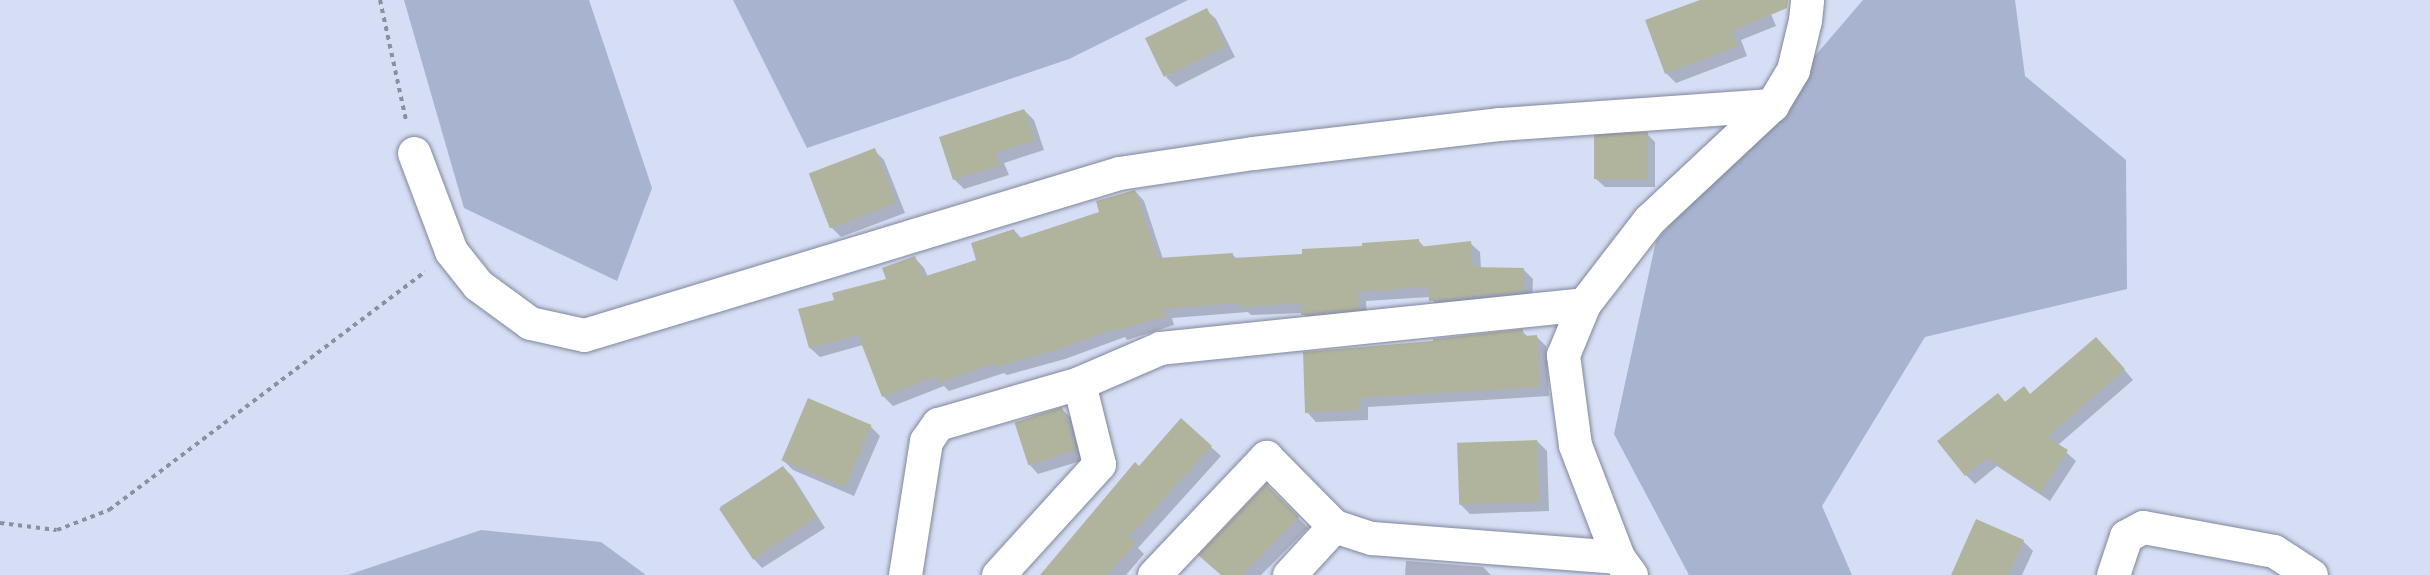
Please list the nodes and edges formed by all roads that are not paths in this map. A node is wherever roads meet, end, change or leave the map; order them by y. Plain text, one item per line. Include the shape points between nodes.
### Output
1 (1807, 0) edge
2 (1772, 105) junction
3 (414, 153) road end
4 (1584, 304) junction
5 (1080, 383) junction
6 (1334, 526) junction
7 (1601, 565) edge
8 (905, 575) edge
9 (998, 575) edge
10 (1154, 575) edge
11 (1290, 575) edge
12 (2113, 575) edge
13 (2311, 575) edge

1 - 2 street via 1793,70
2 - 3 street via 1500,124 1119,173 584,335 530,323 478,285 452,251
2 - 4 street via 1649,220
4 - 5 street via 1160,348
4 - 7 street via 1563,355 1575,445
5 - 8 street via 938,424 926,441
5 - 9 street via 1099,464
6 - 7 street via 1372,538
6 - 10 street via 1266,457
6 - 11 street
12 - 13 street via 2126,536 2143,527 2274,551

